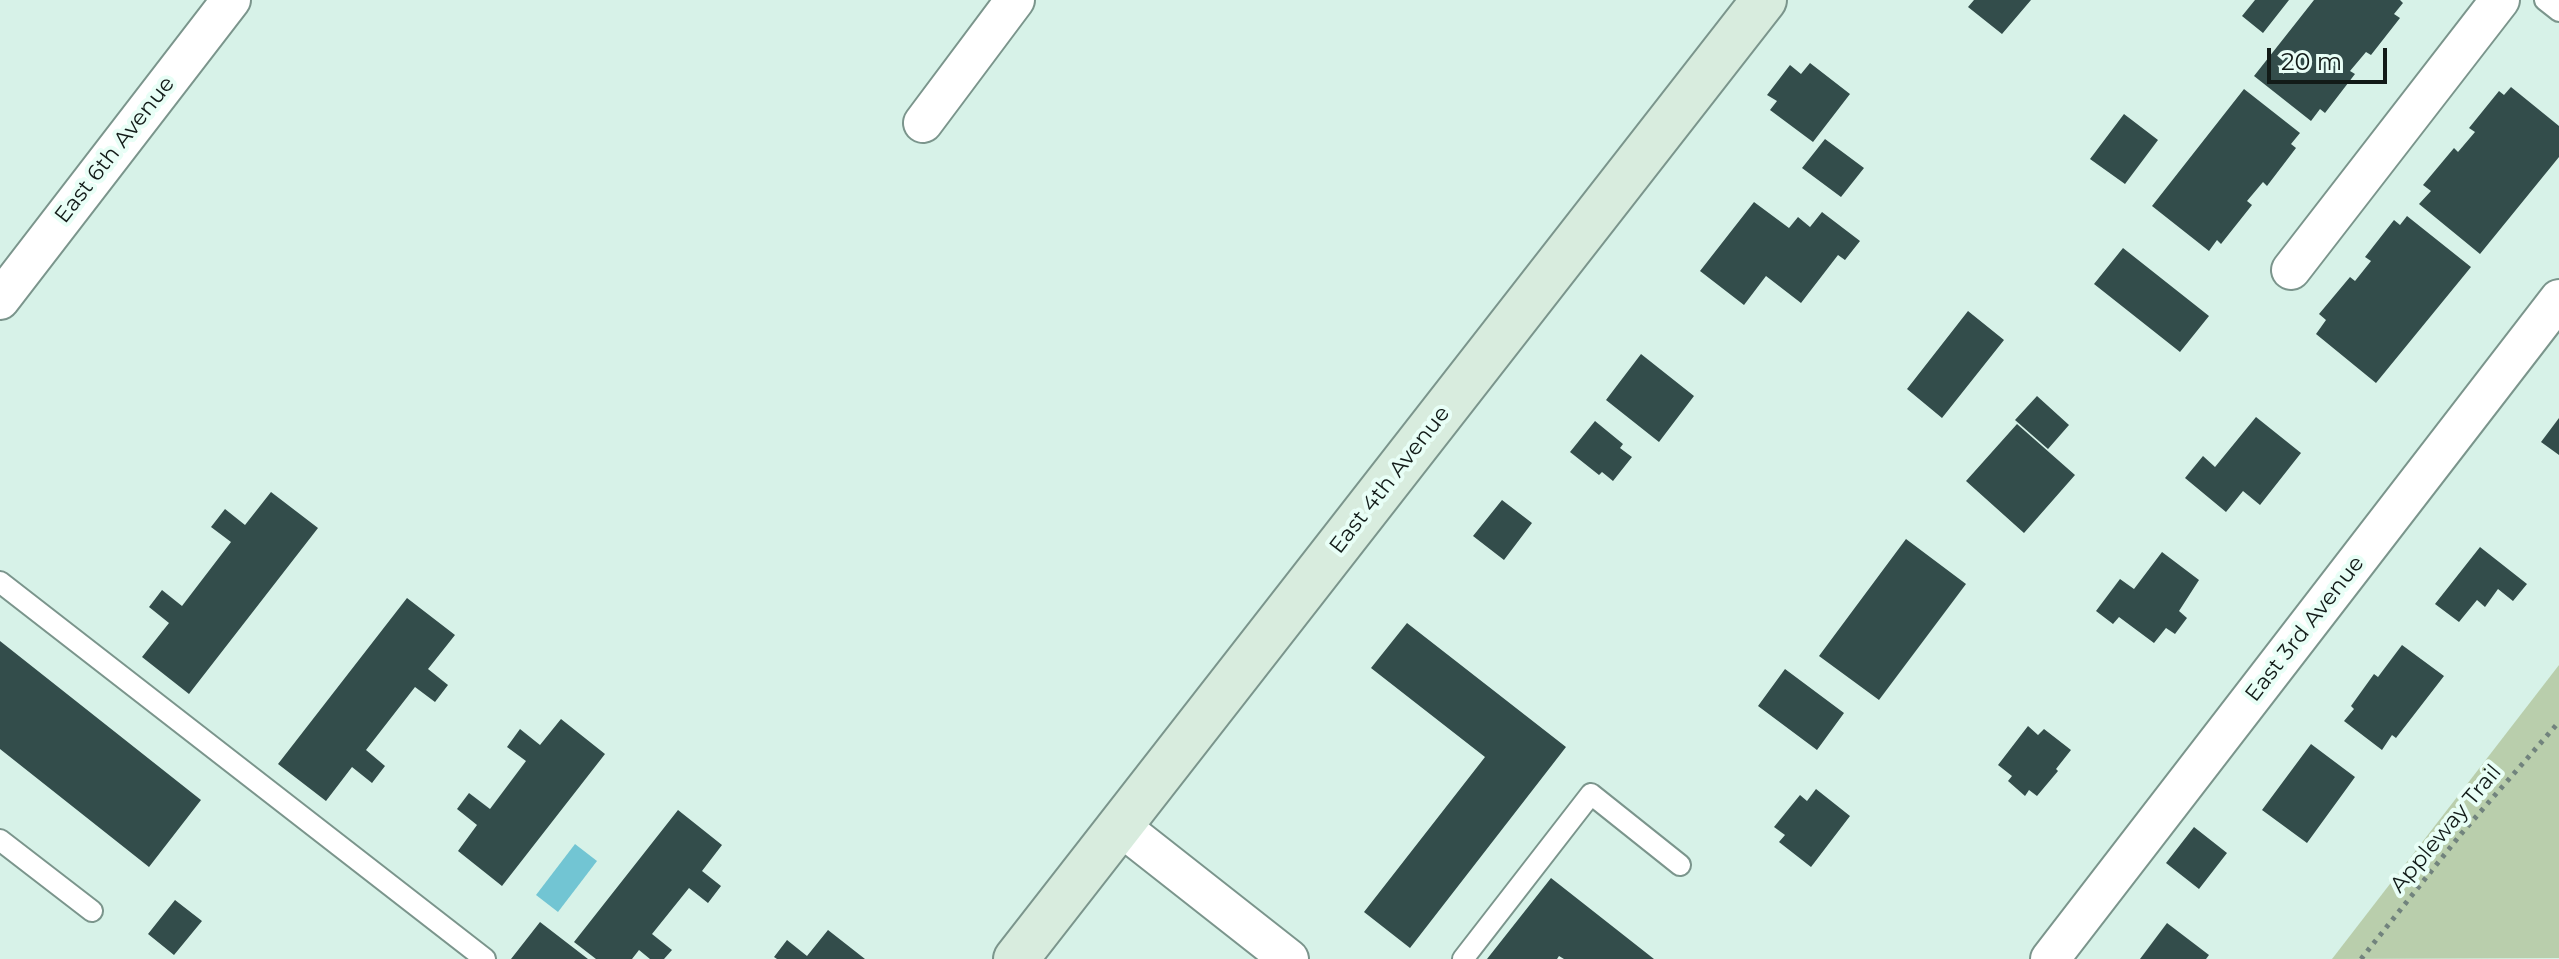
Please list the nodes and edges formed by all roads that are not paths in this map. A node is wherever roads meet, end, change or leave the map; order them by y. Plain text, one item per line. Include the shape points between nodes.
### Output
1 (231, 0) edge
2 (1015, 0) edge
3 (1764, 0) edge
4 (2500, 0) edge
5 (2545, 0) edge
6 (2559, 11) edge
7 (923, 123) dead end
8 (2291, 270) dead end
9 (2559, 299) edge
10 (0, 300) edge
11 (0, 582) edge
12 (1120, 826) junction
13 (0, 840) edge
14 (1680, 865) dead end
15 (92, 911) dead end
16 (485, 959) edge
17 (1016, 959) edge
18 (1289, 959) edge
19 (1463, 959) edge
20 (2050, 959) edge

1 - 10 street, East 6th Avenue
2 - 7 street
3 - 12 street, East 4th Avenue
4 - 8 street
5 - 6 lane
9 - 20 street, East 3rd Avenue
11 - 16 lane
12 - 17 street, East 4th Avenue
12 - 18 street
13 - 15 lane
14 - 19 lane via 1591,794

